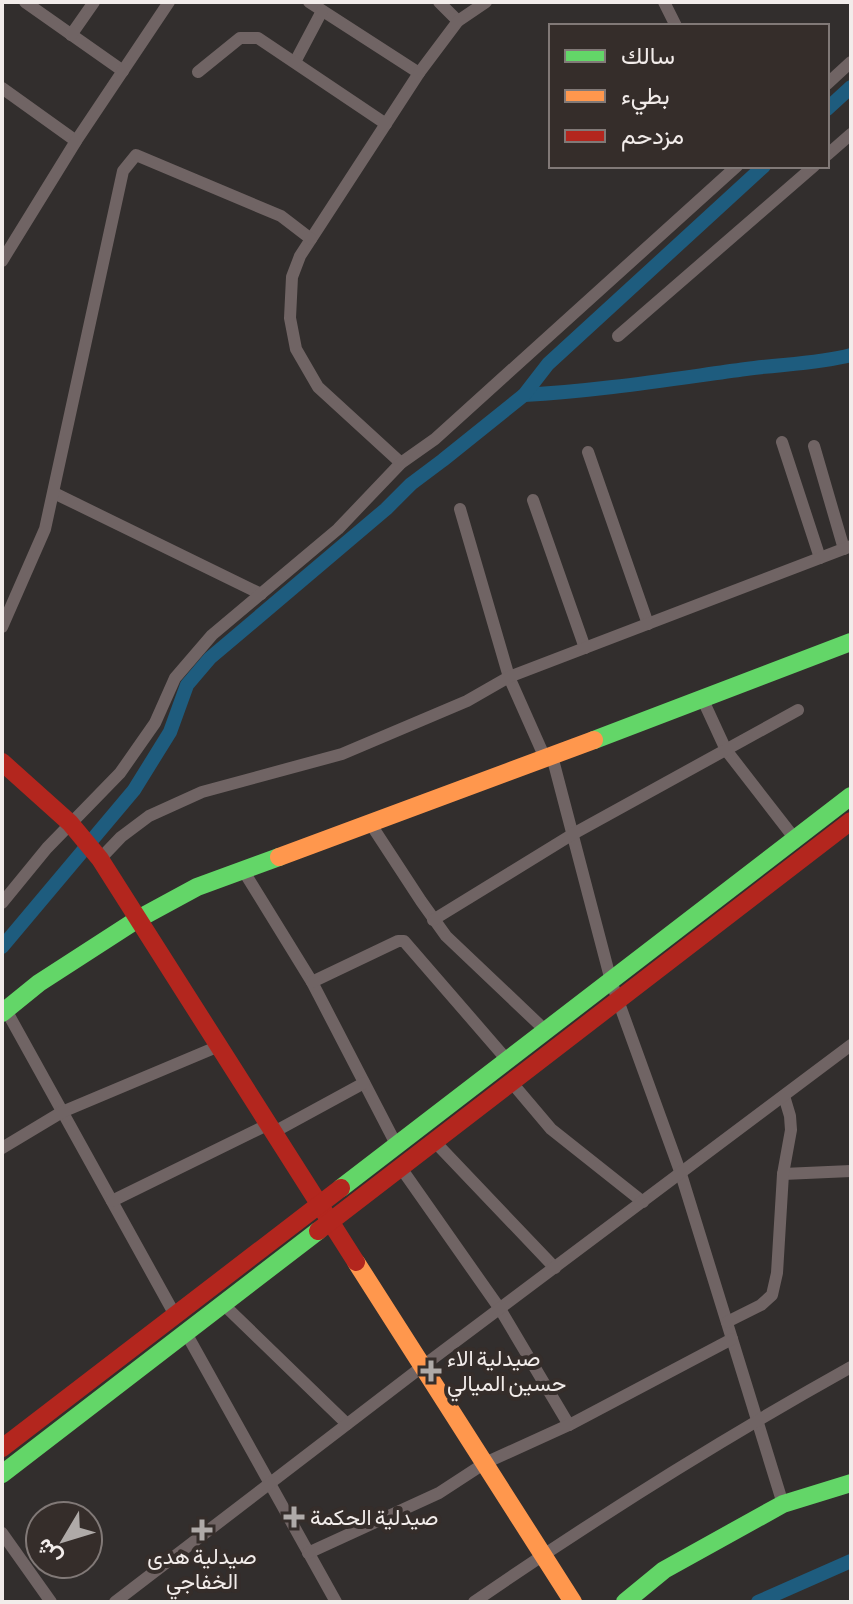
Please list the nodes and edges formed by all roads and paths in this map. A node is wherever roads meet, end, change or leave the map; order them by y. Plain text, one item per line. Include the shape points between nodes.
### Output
1 (25, 2) edge
2 (94, 2) edge
3 (169, 2) edge
4 (309, 2) edge
5 (439, 2) edge
6 (486, 2) edge
7 (664, 2) edge
8 (322, 11) junction
9 (458, 21) junction
10 (675, 24) edge
11 (71, 35) junction
12 (295, 62) junction
13 (851, 62) edge
14 (123, 71) junction
15 (198, 72) dead end
16 (419, 73) junction
17 (829, 82) edge
18 (2, 88) edge
19 (386, 124) junction
20 (851, 134) edge
21 (76, 141) junction
22 (829, 153) edge
23 (735, 168) edge
24 (812, 168) edge
25 (311, 239) junction
26 (2, 261) edge
27 (618, 336) dead end
28 (782, 442) dead end
29 (814, 446) dead end
30 (588, 452) dead end
31 (401, 463) junction
32 (54, 493) junction
33 (533, 500) dead end
34 (460, 509) dead end
35 (848, 547) edge
36 (820, 558) junction
37 (261, 594) junction
38 (648, 624) junction
39 (2, 627) edge
40 (851, 642) edge
41 (585, 648) junction
42 (509, 677) junction
43 (702, 698) junction
44 (798, 710) dead end
45 (726, 750) junction
46 (549, 757) junction
47 (2, 762) edge
48 (851, 796) edge
49 (851, 821) edge
50 (370, 823) junction
51 (76, 829) junction
52 (573, 834) junction
53 (795, 839) junction
54 (100, 859) junction
55 (243, 870) junction
56 (2, 903) edge
57 (138, 919) junction
58 (433, 920) junction
59 (611, 981) junction
60 (312, 982) junction
61 (618, 1001) junction
62 (4, 1011) edge
63 (546, 1031) junction
64 (851, 1045) edge
65 (219, 1046) junction
66 (508, 1061) junction
67 (364, 1083) junction
68 (512, 1083) junction
69 (784, 1096) junction
70 (62, 1112) junction
71 (272, 1128) junction
72 (435, 1142) junction
73 (397, 1146) junction
74 (2, 1148) edge
75 (401, 1168) junction
76 (851, 1171) edge
77 (681, 1174) junction
78 (783, 1174) junction
79 (112, 1201) junction
80 (643, 1202) junction
81 (321, 1205) junction
82 (331, 1222) junction
83 (555, 1268) junction
84 (223, 1304) junction
85 (500, 1309) junction
86 (175, 1315) junction
87 (727, 1322) junction
88 (186, 1333) junction
89 (732, 1339) junction
90 (423, 1366) junction
91 (851, 1367) edge
92 (757, 1420) junction
93 (347, 1424) junction
94 (569, 1425) junction
95 (2, 1448) edge
96 (485, 1463) junction
97 (2, 1474) edge
98 (269, 1483) junction
99 (851, 1483) edge
100 (783, 1504) junction
101 (2, 1533) edge
102 (308, 1553) junction
103 (543, 1555) junction
104 (51, 1602) edge
105 (115, 1602) edge
106 (336, 1602) edge
107 (474, 1602) edge
108 (573, 1602) edge
109 (625, 1602) edge

1 - 11 street
2 - 11 street
3 - 14 street
4 - 8 street
5 - 9 street
6 - 9 street
7 - 10 street
8 - 12 street
8 - 16 street
9 - 16 street
11 - 14 street
12 - 15 street via 258,38 240,38
12 - 19 street
13 - 17 street
14 - 21 street
16 - 19 street
18 - 21 street
19 - 25 street
20 - 22 street
21 - 26 street
23 - 31 street via 435,439
24 - 27 street
25 - 31 street via 292,277 290,318 296,349 318,387
25 - 32 street via 281,216 136,155 132,158 123,171
28 - 36 street
29 - 35 street
30 - 38 street
31 - 37 street via 338,529
32 - 37 street
32 - 39 street via 45,529
33 - 41 street
34 - 42 street
35 - 36 street
36 - 38 street
37 - 51 street via 212,635 175,678 155,723
38 - 41 street
40 - 43 street
41 - 42 street
42 - 46 street
42 - 54 street via 467,701 342,754 202,792 149,816
43 - 45 street
43 - 46 street
44 - 45 street
45 - 52 street
45 - 53 street
46 - 50 street
46 - 52 street
47 - 51 street
48 - 53 street
49 - 61 street
50 - 55 street
50 - 58 street
51 - 54 street
51 - 56 street
52 - 58 street
52 - 59 street
53 - 59 street
54 - 57 street
55 - 57 street via 197,887
55 - 60 street
57 - 62 street
57 - 65 street
58 - 63 street
59 - 61 street
59 - 63 street
60 - 66 street via 404,941
60 - 67 street
61 - 68 street
61 - 77 street
62 - 70 street
63 - 66 street
64 - 69 street
65 - 70 street
65 - 71 street
66 - 73 street
67 - 71 street
67 - 73 street
68 - 72 street
68 - 80 street via 551,1129
69 - 77 street
69 - 78 street via 791,1130
70 - 74 street
70 - 79 street
71 - 79 street
71 - 81 street
72 - 75 street
72 - 83 street
73 - 81 street
75 - 82 street
75 - 85 street
76 - 78 street
77 - 80 street
77 - 87 street
78 - 87 street via 772,1295
79 - 86 street
80 - 83 street
81 - 82 street
81 - 86 street
82 - 84 street
82 - 90 street
83 - 85 street
84 - 88 street
84 - 93 street
85 - 90 street
85 - 94 street
86 - 95 street
87 - 89 street
88 - 97 street
88 - 98 street
89 - 92 street
89 - 94 street
90 - 93 street
90 - 96 street
91 - 92 street
92 - 100 street
92 - 103 street
93 - 98 street
94 - 96 street
96 - 102 street via 439,1493
96 - 103 street
98 - 102 street
98 - 105 street
99 - 100 street
100 - 109 street via 664,1570
101 - 104 street
102 - 106 street
103 - 107 street
103 - 108 street

